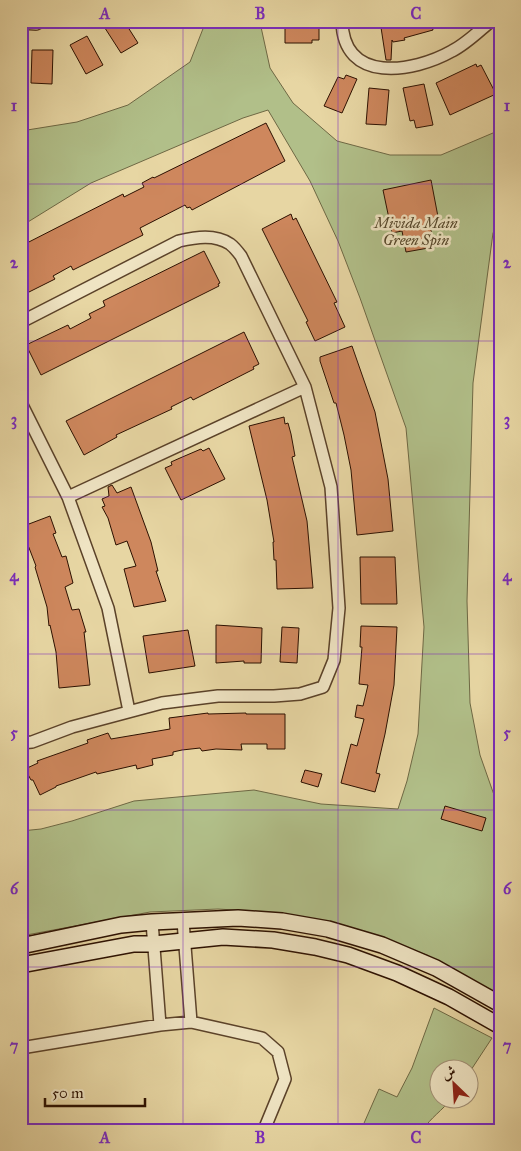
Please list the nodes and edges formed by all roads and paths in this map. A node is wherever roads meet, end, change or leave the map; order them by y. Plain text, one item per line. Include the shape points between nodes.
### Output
1 (42, 21) edge
2 (342, 21) edge
3 (491, 21) edge
4 (21, 23) edge
5 (21, 322) edge
6 (305, 387) junction
7 (21, 403) edge
8 (68, 497) junction
9 (129, 711) junction
10 (21, 744) edge
11 (183, 921) junction
12 (152, 922) junction
13 (185, 940) junction
14 (154, 944) junction
15 (21, 946) edge
16 (21, 965) edge
17 (500, 1004) edge
18 (192, 1022) junction
19 (160, 1024) junction
20 (500, 1026) edge
21 (21, 1048) edge
22 (264, 1130) edge

1 - 4 street
2 - 3 street via 349,50 358,60 390,70 435,60 453,51
5 - 6 street via 179,241 197,237 218,239 231,244 241,256
6 - 8 street
6 - 9 street via 331,487 339,608 334,660 323,687 300,694 218,696
7 - 8 street
8 - 9 street via 108,608
9 - 10 street
11 - 12 street
11 - 13 street
11 - 17 street via 247,918 328,929 412,957
12 - 14 street
12 - 15 street
13 - 14 street
13 - 18 street
13 - 20 street via 252,938 348,955 423,984
14 - 16 street via 134,944
14 - 19 street
18 - 19 street
18 - 22 street via 262,1038 278,1052 285,1079
19 - 21 street

